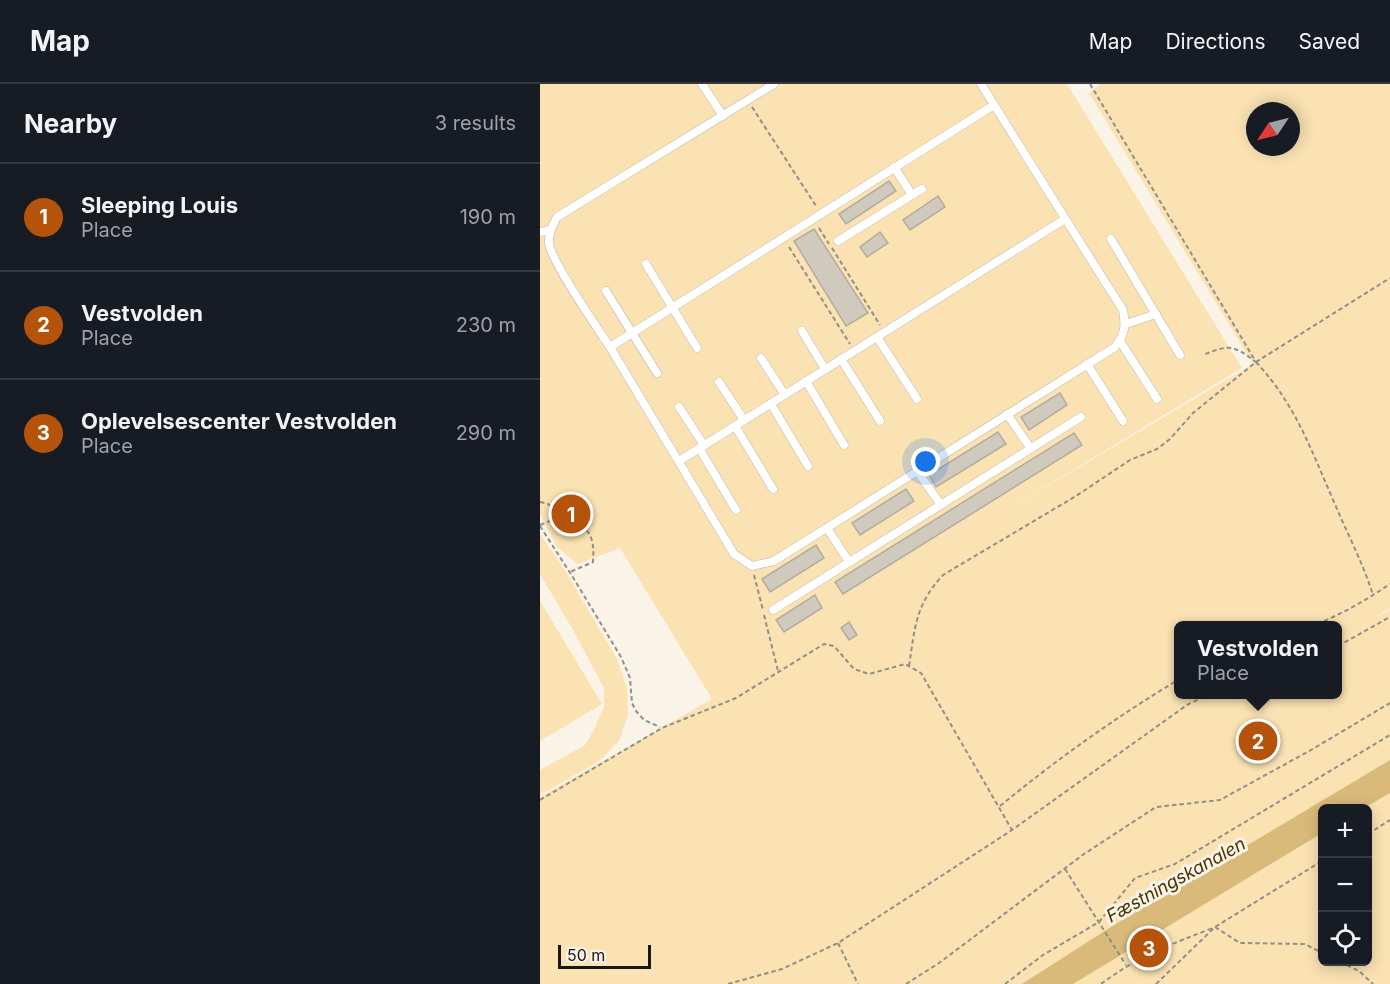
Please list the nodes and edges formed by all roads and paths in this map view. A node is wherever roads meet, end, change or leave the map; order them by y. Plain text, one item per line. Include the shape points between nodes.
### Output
1 (702, 84) edge
2 (774, 84) edge
3 (981, 84) edge
4 (1090, 84) edge
5 (760, 87) edge
6 (748, 101) junction
7 (994, 105) junction
8 (723, 116) junction
9 (894, 167) junction
10 (922, 189) dead end
11 (912, 195) junction
12 (821, 213) junction
13 (813, 218) junction
14 (1065, 219) junction
15 (550, 230) junction
16 (540, 232) edge
17 (783, 237) junction
18 (1111, 239) dead end
19 (838, 241) dead end
20 (646, 264) dead end
21 (1390, 278) edge
22 (606, 291) dead end
23 (672, 307) junction
24 (1156, 314) junction
25 (1125, 324) junction
26 (802, 331) dead end
27 (631, 333) junction
28 (881, 335) junction
29 (1120, 341) junction
30 (610, 347) junction
31 (697, 348) dead end
32 (855, 351) junction
33 (1180, 355) dead end
34 (1203, 355) dead end
35 (761, 358) dead end
36 (841, 359) junction
37 (1257, 362) junction
38 (1087, 364) junction
39 (825, 369) junction
40 (657, 373) dead end
41 (719, 381) dead end
42 (806, 381) junction
43 (785, 395) junction
44 (917, 399) dead end
45 (1157, 399) dead end
46 (771, 404) junction
47 (679, 407) dead end
48 (1007, 414) junction
49 (1081, 417) dead end
50 (744, 420) junction
51 (880, 421) dead end
52 (1123, 421) dead end
53 (735, 426) junction
54 (844, 444) dead end
55 (702, 447) junction
56 (1031, 449) junction
57 (679, 461) junction
58 (808, 466) dead end
59 (917, 471) junction
60 (773, 489) dead end
61 (540, 502) edge
62 (941, 505) junction
63 (736, 510) dead end
64 (562, 516) junction
65 (540, 526) edge
66 (827, 528) junction
67 (849, 562) junction
68 (752, 566) junction
69 (570, 572) junction
70 (1390, 584) edge
71 (1373, 595) junction
72 (773, 610) dead end
73 (1390, 617) edge
74 (1322, 621) edge
75 (1342, 644) edge
76 (909, 666) junction
77 (778, 672) junction
78 (1174, 683) edge
79 (1199, 699) edge
80 (1390, 703) edge
81 (662, 728) junction
82 (1390, 735) edge
83 (540, 800) edge
84 (999, 806) junction
85 (1390, 820) edge
86 (1012, 830) junction
87 (1372, 831) edge
88 (1318, 864) edge
89 (1064, 869) junction
90 (1099, 922) junction
91 (1215, 927) junction
92 (838, 944) junction
93 (1318, 950) edge
94 (1126, 965) junction
95 (1348, 966) edge
96 (728, 984) edge
97 (858, 984) edge
98 (906, 984) edge
99 (1005, 984) edge
100 (1101, 984) edge
101 (1156, 984) edge
102 (1372, 984) edge

1 - 8 lane
2 - 5 lane
3 - 7 lane
4 - 37 path
5 - 6 lane
6 - 8 lane
6 - 12 path
7 - 9 lane
7 - 14 lane
8 - 15 lane via 557,217
9 - 11 lane
9 - 12 lane
10 - 11 lane
11 - 19 lane
12 - 13 lane
13 - 17 lane
13 - 28 path
14 - 25 lane via 1123,310
14 - 28 lane
15 - 16 lane
15 - 30 lane via 549,245 558,265
17 - 23 lane
17 - 32 path
18 - 24 lane
20 - 23 lane
21 - 37 path
22 - 27 lane
23 - 27 lane
23 - 31 lane
24 - 25 lane
24 - 33 lane
25 - 29 lane
26 - 39 lane
27 - 30 lane
27 - 40 lane
28 - 32 lane
28 - 44 lane
29 - 38 lane
29 - 45 lane
30 - 57 lane
32 - 36 lane
34 - 37 path via 1223,346 1239,350
35 - 43 lane
36 - 39 lane
36 - 51 lane
37 - 71 path via 1305,434
37 - 76 path via 1193,413 1157,449 1130,460 943,575 929,589 918,612
38 - 48 lane
38 - 52 lane
39 - 42 lane
41 - 50 lane
42 - 43 lane
42 - 54 lane
43 - 46 lane
46 - 50 lane
46 - 58 lane
47 - 55 lane
48 - 56 lane
48 - 59 lane
49 - 56 lane
50 - 53 lane
53 - 55 lane
53 - 60 lane
55 - 57 lane
55 - 63 lane
56 - 62 lane
57 - 68 lane via 734,554
59 - 62 lane
59 - 66 lane
61 - 64 path
62 - 67 lane
64 - 65 path
64 - 69 path via 583,526 594,544 593,562
65 - 69 path
66 - 67 lane
66 - 68 lane via 774,561
67 - 72 lane
68 - 77 path
69 - 81 path via 621,657 630,678 636,711 644,720
70 - 71 path
71 - 74 path
73 - 75 path
76 - 77 path via 869,674 854,669 834,646 825,644
76 - 84 path via 921,673
77 - 81 path via 736,698
78 - 84 path via 1144,700
79 - 86 path
80 - 89 path via 1220,800 1156,807
81 - 83 path
82 - 90 path via 1175,864 1135,878
84 - 86 path
85 - 87 path
86 - 92 path
88 - 91 path
89 - 90 path
89 - 98 path
90 - 94 path
90 - 99 path via 1042,955
91 - 93 path via 1240,943 1305,944
91 - 94 path
91 - 101 path
92 - 96 path via 782,969
92 - 97 path
94 - 100 path
95 - 102 path

